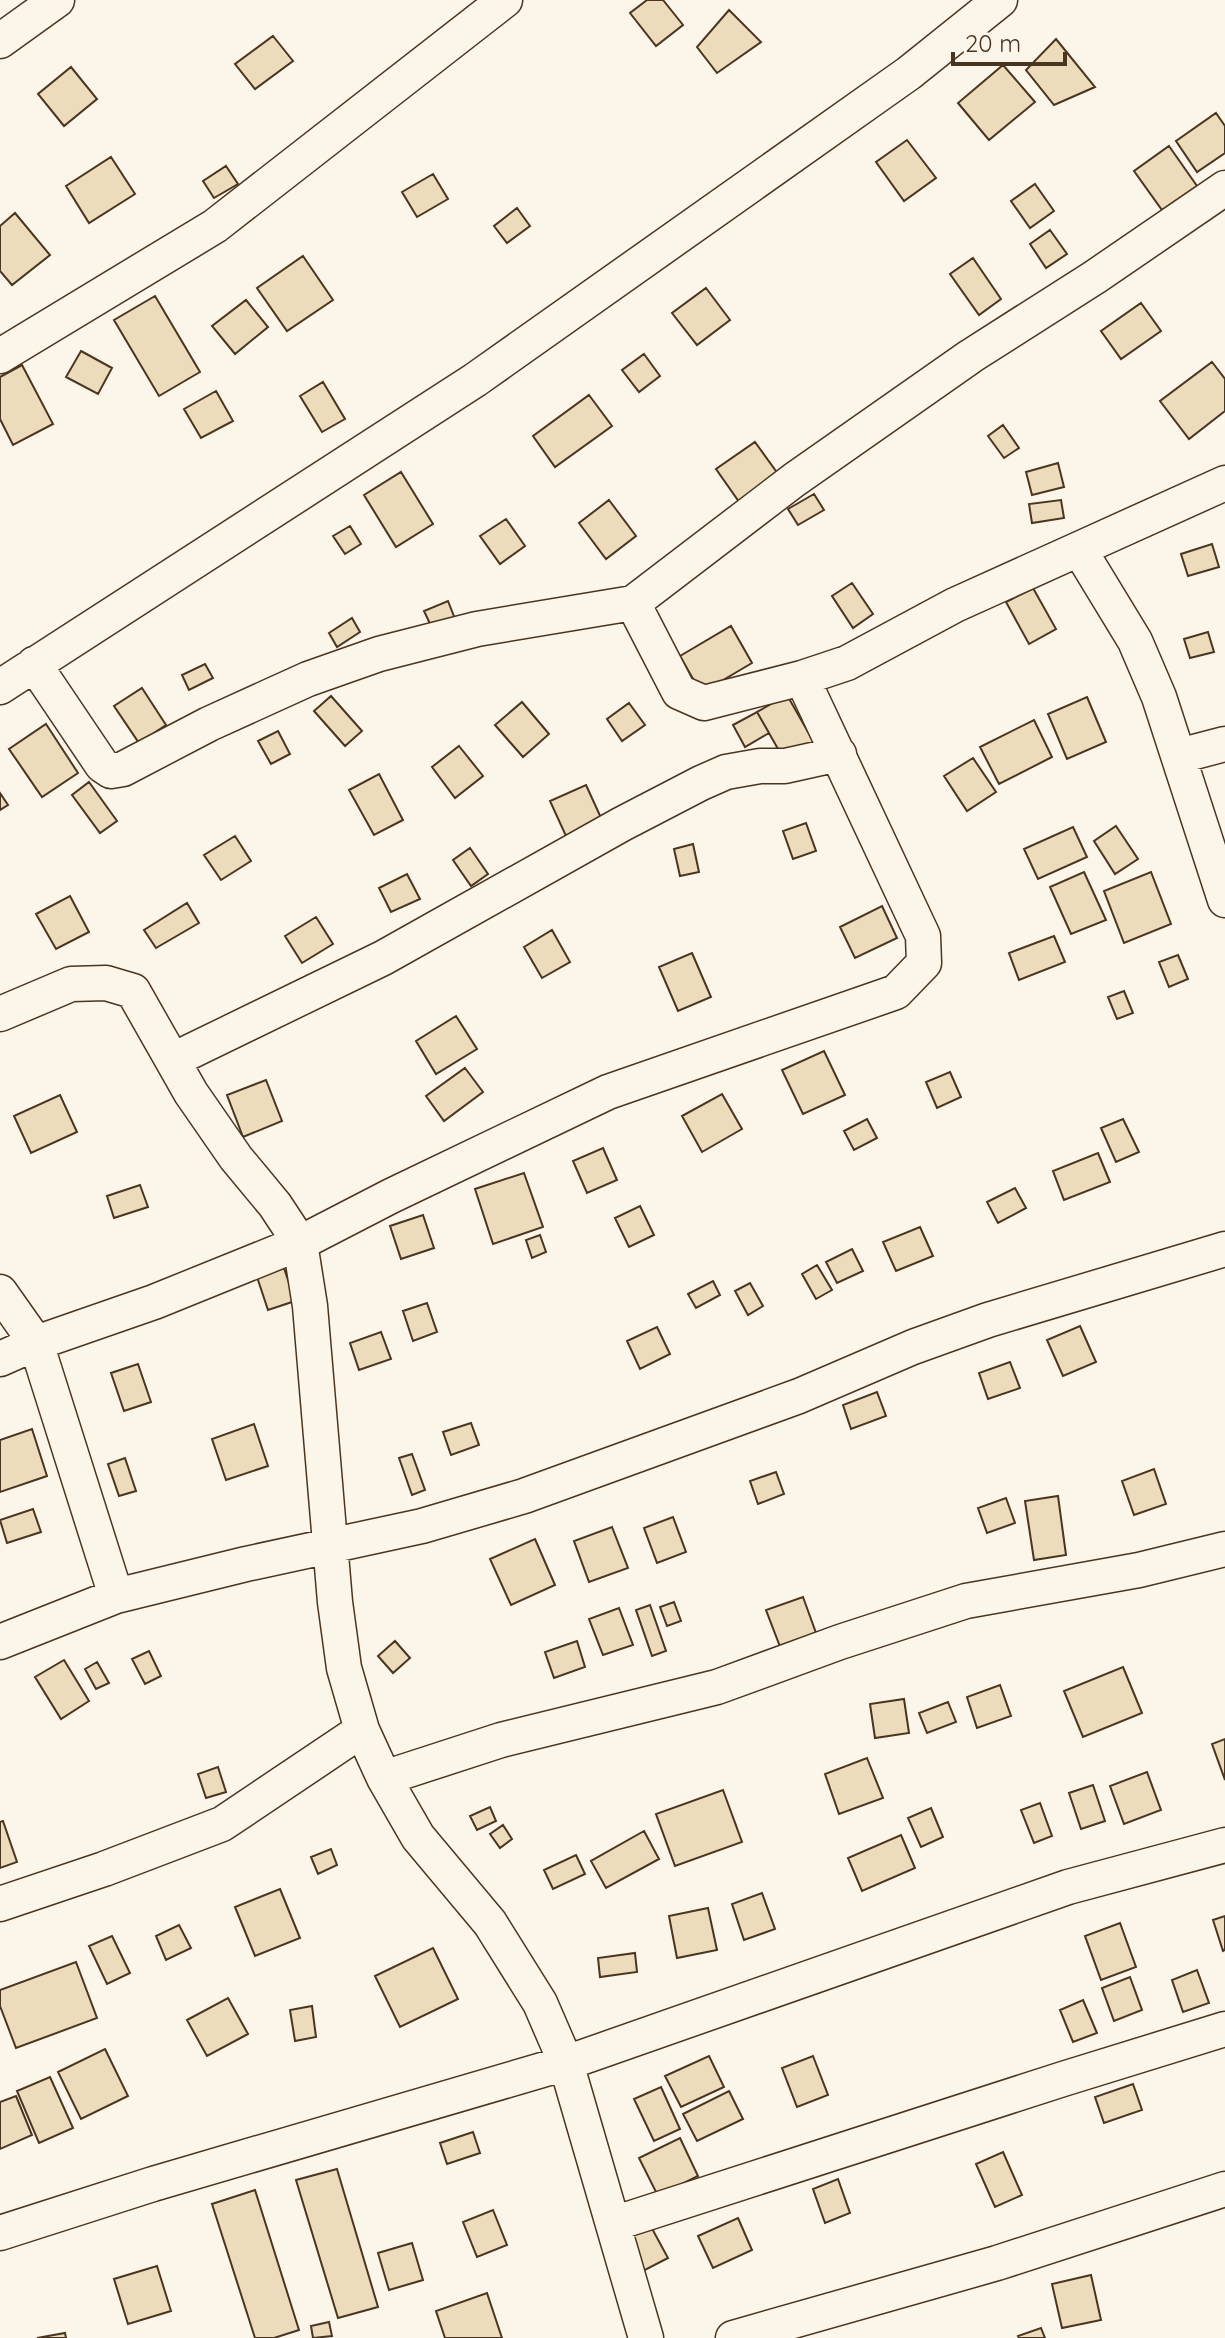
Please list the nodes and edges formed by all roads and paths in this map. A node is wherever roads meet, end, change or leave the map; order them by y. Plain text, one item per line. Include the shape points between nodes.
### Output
1 (57, 0) edge
2 (505, 0) edge
3 (1000, 0) edge
4 (0, 41) edge
5 (1225, 188) edge
6 (0, 356) edge
7 (1225, 483) edge
8 (1079, 549) junction
9 (633, 603) junction
10 (34, 664) junction
11 (802, 678) junction
12 (0, 687) edge
13 (1225, 744) edge
14 (839, 754) junction
15 (1179, 756) junction
16 (1225, 900) edge
17 (0, 1014) edge
18 (173, 1060) junction
19 (300, 1243) junction
20 (1225, 1249) edge
21 (0, 1292) edge
22 (36, 1343) junction
23 (0, 1359) edge
24 (331, 1546) junction
25 (1225, 1549) edge
26 (116, 1596) junction
27 (0, 1642) edge
28 (362, 1730) junction
29 (384, 1778) junction
30 (1225, 1845) edge
31 (0, 1904) edge
32 (1225, 2029) edge
33 (566, 2063) junction
34 (1225, 2189) edge
35 (613, 2224) junction
36 (0, 2233) edge
37 (646, 2338) edge
38 (733, 2338) edge

1 - 4 street
2 - 6 street via 215,226
3 - 10 street via 909,73 475,380
5 - 9 street via 832,453
7 - 8 street
8 - 11 street via 955,605 847,663
8 - 15 street via 1135,641
9 - 10 street via 477,629 379,654 308,679 111,771
9 - 11 street via 672,681 691,699 704,703
10 - 12 street
11 - 14 street
13 - 15 street
14 - 18 street via 726,772 701,783 383,958
14 - 19 street via 923,936 924,963 896,992 608,1092
15 - 16 street
17 - 18 street via 71,984 106,983 133,991
18 - 19 street via 236,1158
19 - 22 street
19 - 24 street
20 - 24 street via 988,1320 799,1396 524,1496
21 - 22 street
22 - 23 street
22 - 26 street
24 - 26 street
24 - 28 street via 344,1668
25 - 29 street via 966,1601 717,1687 501,1740
26 - 27 street
28 - 29 street
28 - 31 street via 222,1824
29 - 33 street via 418,1837 490,1923 540,2003
30 - 33 street via 1068,1887
32 - 35 street
33 - 35 street
33 - 36 street
34 - 38 street via 997,2263
35 - 37 street

